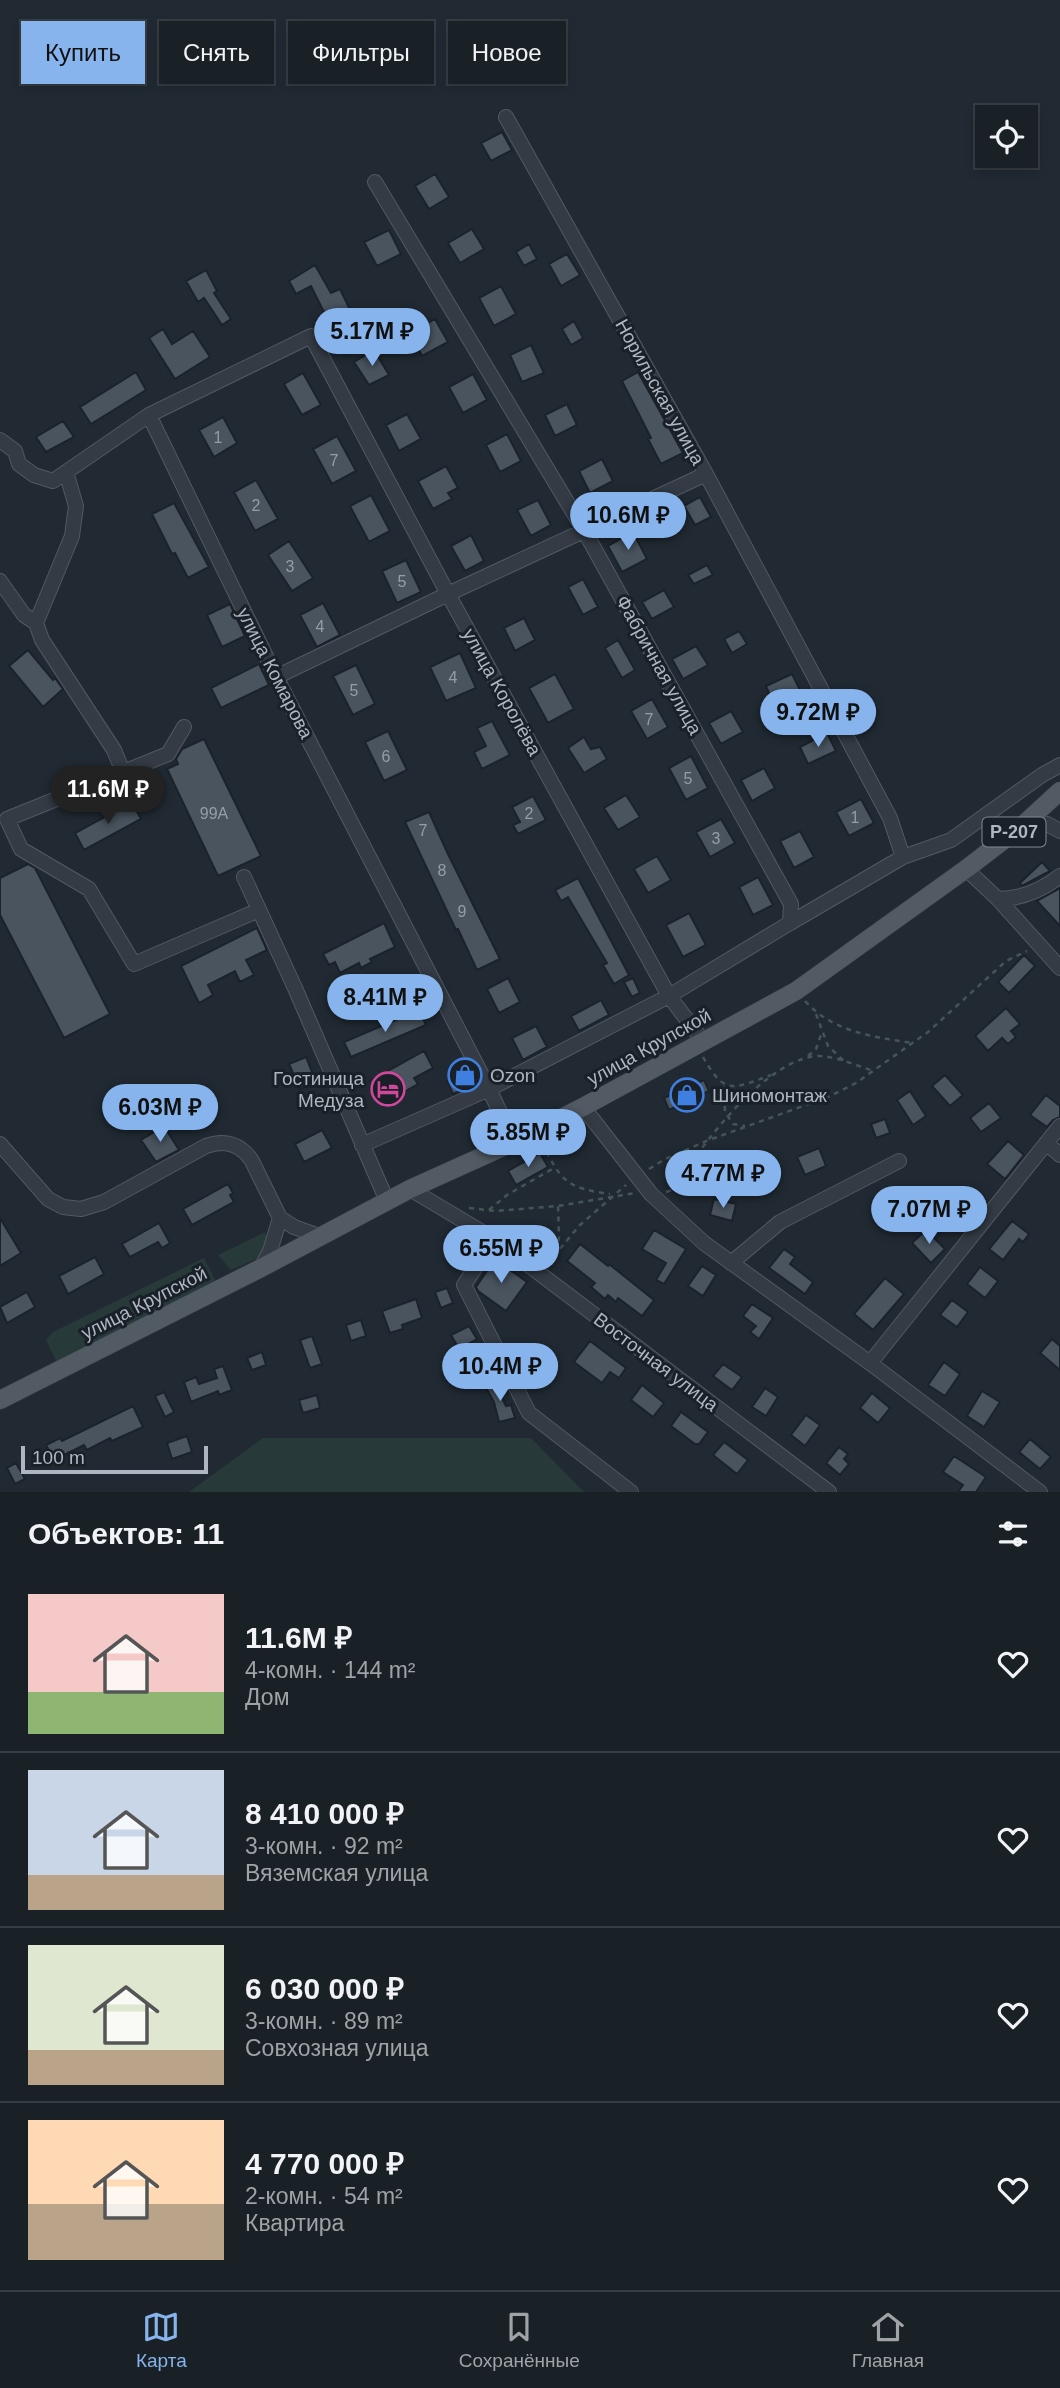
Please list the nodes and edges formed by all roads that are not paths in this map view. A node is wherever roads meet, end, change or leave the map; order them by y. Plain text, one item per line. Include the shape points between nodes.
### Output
1 (506, 117) dead end
2 (375, 182) dead end
3 (149, 415) junction
4 (0, 440) edge
5 (66, 472) junction
6 (706, 474) junction
7 (585, 532) junction
8 (0, 581) edge
9 (448, 594) junction
10 (36, 623) junction
11 (276, 677) junction
12 (184, 727) dead end
13 (1060, 765) edge
14 (123, 772) junction
15 (1054, 797) edge
16 (1060, 825) edge
17 (1022, 826) junction
18 (1060, 831) edge
19 (904, 857) junction
20 (966, 869) junction
21 (1060, 876) edge
22 (244, 877) dead end
23 (998, 899) junction
24 (259, 910) junction
25 (790, 923) junction
26 (1060, 968) edge
27 (669, 996) junction
28 (699, 1043) junction
29 (489, 1089) junction
30 (583, 1107) junction
31 (1060, 1126) edge
32 (514, 1142) junction
33 (1046, 1143) junction
34 (0, 1144) edge
35 (362, 1145) junction
36 (1060, 1155) edge
37 (899, 1161) dead end
38 (410, 1189) junction
39 (387, 1201) junction
40 (280, 1219) junction
41 (321, 1237) junction
42 (494, 1240) junction
43 (731, 1263) junction
44 (261, 1268) junction
45 (870, 1363) junction
46 (0, 1399) edge
47 (631, 1492) edge
48 (829, 1492) edge
49 (1040, 1492) edge

1 - 6 street, Норильская улица
2 - 7 street, Фабричная улица
3 - 5 street
3 - 9 street, улица Королёва via 311,337
3 - 11 street, улица Комарова
4 - 5 street via 34,475 53,481
5 - 10 street via 76,506 72,536
6 - 7 street
6 - 19 street, Норильская улица via 890,818
7 - 9 street
7 - 25 street, Фабричная улица via 791,904
8 - 10 street via 24,615
9 - 11 street
9 - 27 street, улица Королёва
10 - 14 street
11 - 29 street, улица Комарова
12 - 14 street via 169,754
13 - 19 street via 951,840
14 - 24 street via 7,819 21,849 89,889 134,964
15 - 16 street
15 - 17 main road, улица Крупской / Р-207
17 - 18 street via 1047,824
17 - 20 main road, улица Крупской / Р-207
19 - 25 street
20 - 23 street
20 - 28 main road, улица Крупской / Р-207 via 796,991
21 - 23 street via 1040,890
22 - 24 street
23 - 26 street
24 - 35 street
25 - 27 street
27 - 28 street, улица Королёва
27 - 29 street
28 - 30 main road, улица Крупской / Р-207
29 - 32 street, улица Комарова
29 - 35 street
30 - 32 main road, улица Крупской / Р-207
30 - 43 street via 651,1194
31 - 33 street
32 - 38 main road, улица Крупской / Р-207
33 - 36 street
33 - 45 street
34 - 40 street via 47,1199 81,1209 104,1202 206,1146 219,1141 233,1144 252,1161
35 - 39 street
37 - 43 street via 780,1222
38 - 39 main road, улица Крупской / Р-207
38 - 42 street, Восточная улица
39 - 41 main road, улица Крупской / Р-207
40 - 41 street
40 - 44 street
41 - 44 main road, улица Крупской / Р-207
42 - 47 street via 464,1284 529,1413
42 - 48 street, Восточная улица
43 - 45 street
44 - 46 main road, улица Крупской / Р-207
45 - 49 street

